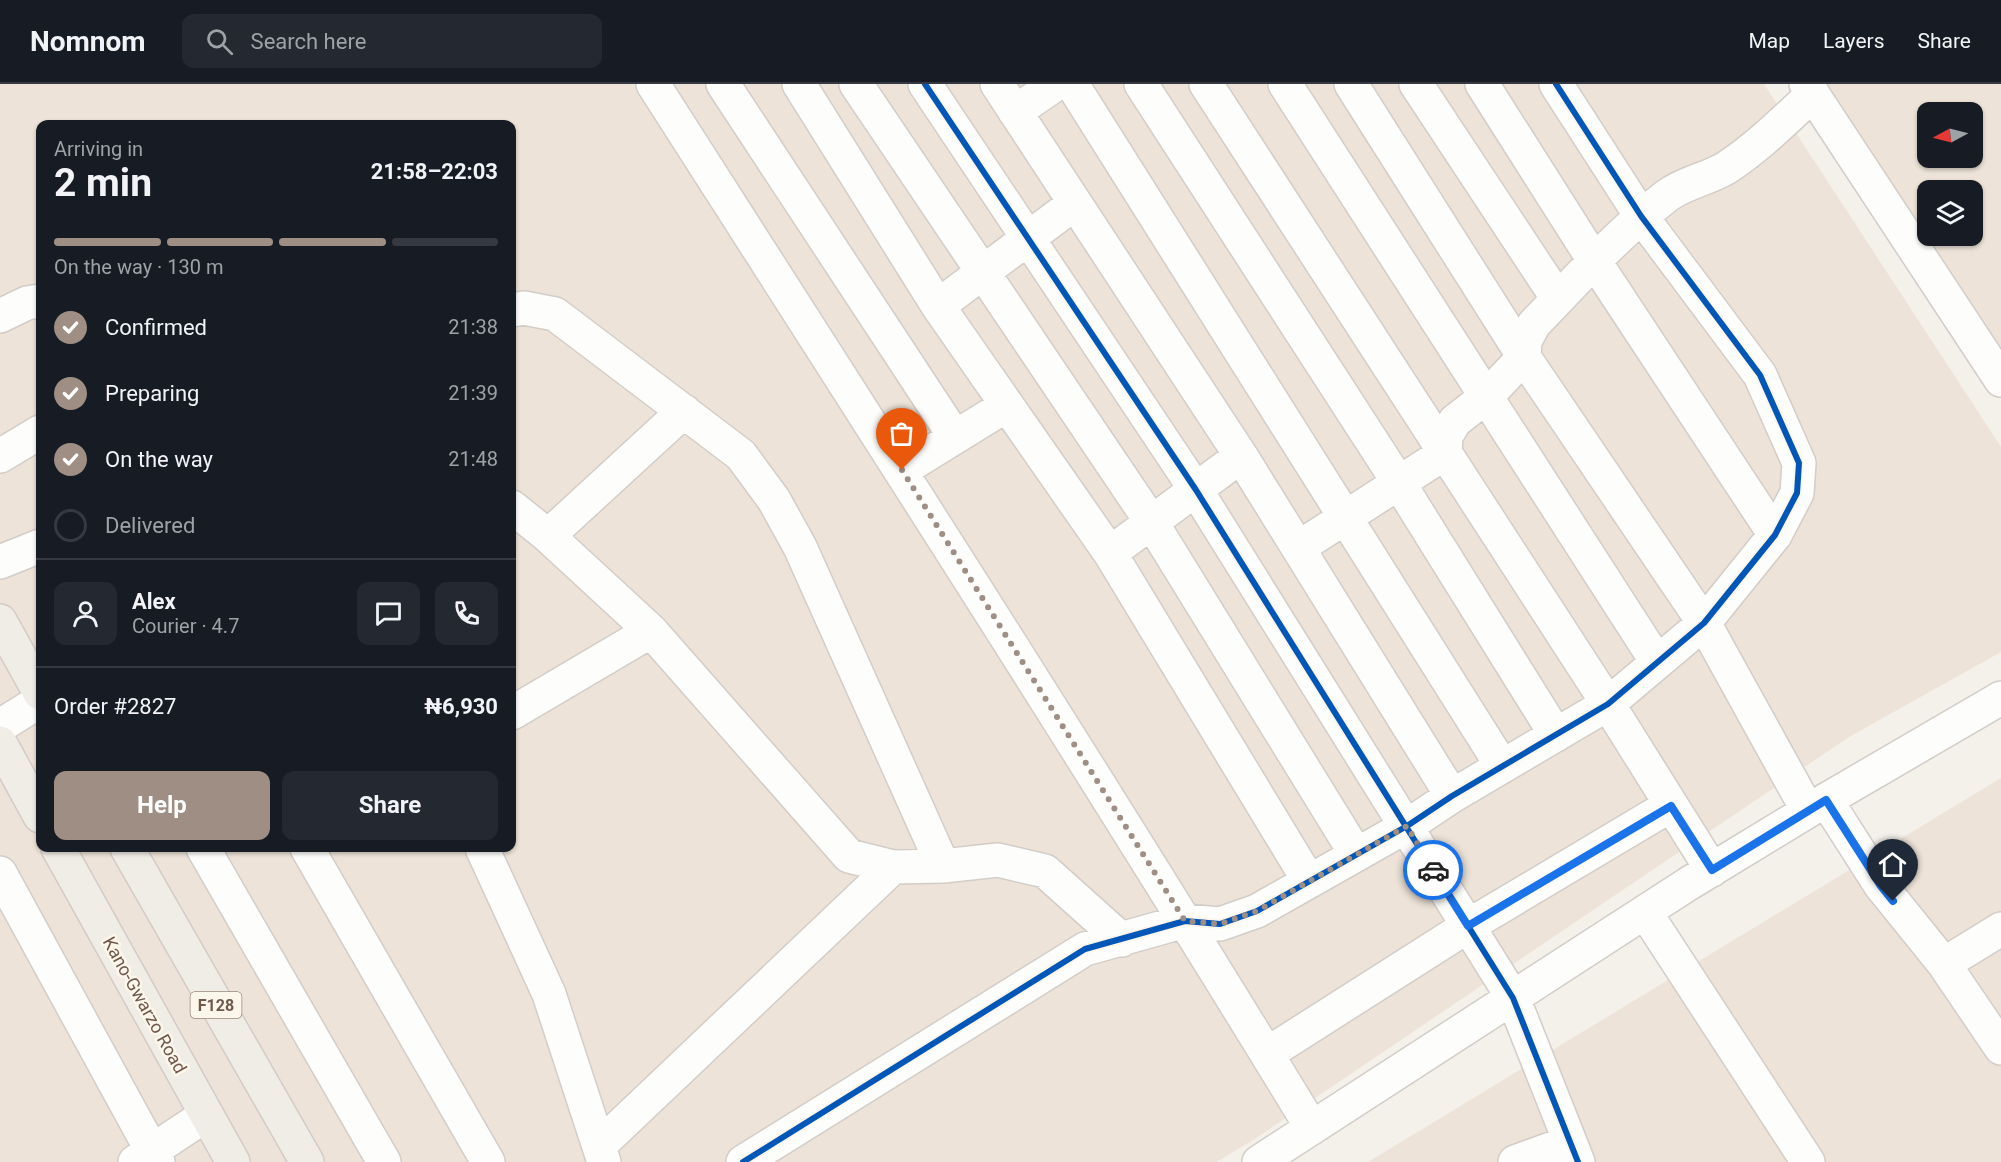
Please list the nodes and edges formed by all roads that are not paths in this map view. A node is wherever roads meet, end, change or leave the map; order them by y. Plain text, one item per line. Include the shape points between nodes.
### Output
1 (653, 84) edge
2 (723, 84) edge
3 (799, 84) edge
4 (856, 84) edge
5 (925, 84) edge
6 (997, 84) edge
7 (1056, 84) edge
8 (1072, 84) edge
9 (1141, 84) edge
10 (1206, 84) edge
11 (1285, 84) edge
12 (1351, 84) edge
13 (1416, 84) edge
14 (1482, 84) edge
15 (1556, 84) edge
16 (1809, 89) edge
17 (1015, 112) junction
18 (1076, 203) junction
19 (1641, 216) junction
20 (1029, 238) junction
21 (1595, 262) junction
22 (983, 272) junction
23 (1558, 299) junction
24 (36, 302) edge
25 (938, 306) junction
26 (516, 309) edge
27 (2, 315) edge
28 (1524, 357) junction
29 (2001, 380) edge
30 (1487, 396) junction
31 (1007, 405) junction
32 (684, 411) junction
33 (36, 434) edge
34 (955, 437) junction
35 (1445, 453) junction
36 (0, 456) edge
37 (1241, 456) junction
38 (902, 470) junction
39 (1399, 483) junction
40 (1196, 490) junction
41 (516, 510) edge
42 (1346, 518) junction
43 (1152, 523) junction
44 (1775, 535) junction
45 (548, 536) junction
46 (1298, 548) junction
47 (36, 553) edge
48 (1110, 553) junction
49 (0, 562) edge
50 (0, 621) edge
51 (1704, 623) junction
52 (651, 631) junction
53 (1657, 662) junction
54 (36, 686) edge
55 (2001, 698) edge
56 (36, 704) edge
57 (1608, 704) junction
58 (516, 711) edge
59 (0, 726) edge
60 (1556, 735) junction
61 (0, 743) edge
62 (1503, 766) junction
63 (1452, 796) junction
64 (1817, 805) junction
65 (1671, 806) junction
66 (36, 809) edge
67 (1407, 826) junction
68 (60, 852) edge
69 (129, 852) edge
70 (205, 852) edge
71 (308, 852) edge
72 (484, 852) edge
73 (1356, 854) junction
74 (943, 866) junction
75 (893, 867) junction
76 (1712, 870) junction
77 (0, 873) edge
78 (1309, 881) junction
79 (1645, 912) junction
80 (1185, 921) junction
81 (1468, 926) junction
82 (2001, 928) edge
83 (1122, 939) junction
84 (1944, 964) junction
85 (1513, 998) junction
86 (2001, 1048) edge
87 (1267, 1054) junction
88 (206, 1115) junction
89 (1312, 1128) junction
90 (1574, 1152) edge
91 (602, 1154) edge
92 (148, 1158) edge
93 (233, 1162) edge
94 (307, 1162) edge
95 (384, 1162) edge
96 (488, 1162) edge
97 (743, 1162) edge
98 (1259, 1162) edge
99 (1515, 1162) edge
100 (1808, 1162) edge

1 - 38 street
2 - 34 street
3 - 25 street
4 - 22 street
5 - 20 street
6 - 17 street
7 - 17 street
8 - 42 street
9 - 39 street
10 - 35 street
11 - 30 street
12 - 28 street
13 - 23 street
14 - 21 street
15 - 19 street
16 - 19 street via 1752,150 1723,170 1672,192
16 - 29 street
17 - 18 street
18 - 20 street
18 - 37 street
19 - 21 street
19 - 44 street via 1760,375 1799,463 1797,493
20 - 22 street
20 - 40 street
21 - 23 street
21 - 44 street
22 - 25 street
22 - 43 street
23 - 28 street via 1534,324
24 - 27 street
25 - 31 street
26 - 32 street via 555,314
28 - 30 street
28 - 51 street
30 - 35 street via 1455,422 1446,436
30 - 53 street
31 - 34 street
31 - 48 street
32 - 45 street
32 - 74 street via 741,455 774,500 800,547
33 - 36 street
34 - 38 street
35 - 39 street
35 - 57 street
37 - 40 street
37 - 46 street
38 - 80 street
39 - 42 street
39 - 60 street
40 - 43 street
40 - 67 street
41 - 45 street
42 - 46 street
42 - 62 street
43 - 48 street
43 - 73 street
44 - 51 street
45 - 52 street
46 - 63 street
47 - 49 street
48 - 78 street
50 - 54 main road
51 - 53 street
51 - 64 street
52 - 58 street
52 - 75 street via 849,856
53 - 57 street
55 - 64 street
56 - 59 street
57 - 60 street
57 - 65 street
60 - 62 street
61 - 66 main road
62 - 63 street
63 - 67 street
64 - 76 street
64 - 84 street
65 - 76 street
65 - 81 street
67 - 73 street
67 - 81 street
68 - 88 main road, Kano-Gwarzo Road
69 - 94 main road, F128
70 - 95 street
71 - 96 street
72 - 91 street via 549,994
73 - 78 street
74 - 75 street
74 - 83 street via 998,860 1045,871
75 - 91 street
76 - 79 street
77 - 92 street
78 - 80 street via 1257,911 1220,924
79 - 85 street
79 - 100 street
80 - 83 street
80 - 87 street
81 - 85 street
81 - 87 street
82 - 84 street
83 - 97 street via 1085,949
84 - 86 street
85 - 89 street
85 - 90 street
87 - 89 street
88 - 92 street
88 - 93 main road, Kano-Gwarzo Road
89 - 98 street
90 - 99 street

